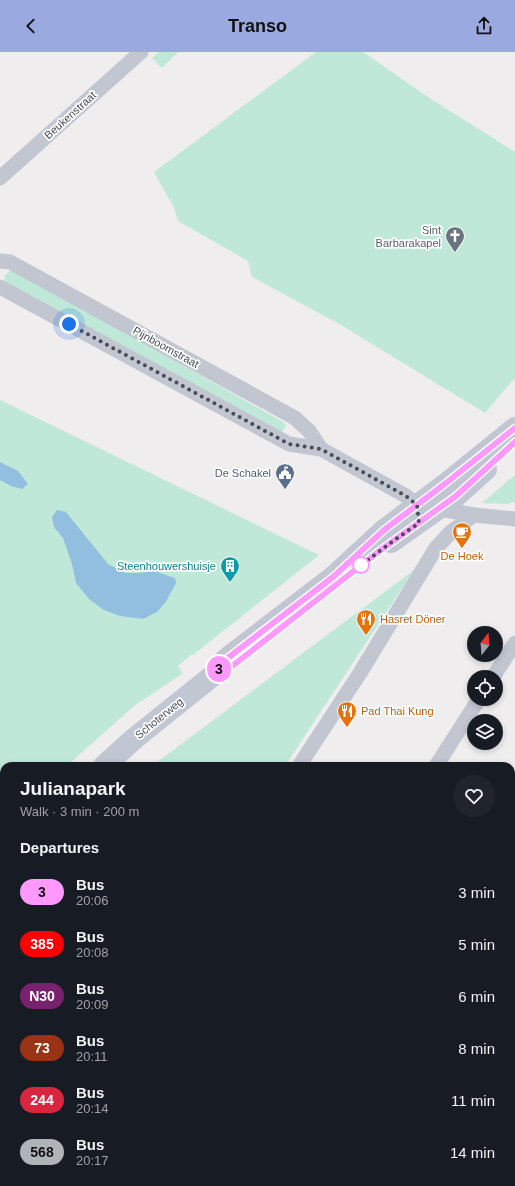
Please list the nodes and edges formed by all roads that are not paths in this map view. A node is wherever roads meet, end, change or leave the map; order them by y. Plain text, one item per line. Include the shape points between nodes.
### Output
1 (141, 52) edge
2 (0, 178) edge
3 (0, 261) edge
4 (0, 287) edge
5 (515, 428) edge
6 (515, 442) edge
7 (321, 449) junction
8 (438, 509) junction
9 (418, 514) junction
10 (474, 515) junction
11 (515, 519) edge
12 (515, 642) edge
13 (497, 670) edge
14 (475, 706) edge
15 (108, 762) edge
16 (302, 762) edge
17 (439, 762) edge

1 - 2 street, Beukenstraat
3 - 7 street, Pijnboomstraat via 10,262 295,418 310,432
4 - 7 street, Pijnboomstraat via 289,444
5 - 9 main road via 446,483
6 - 8 main road, Schoterweg via 456,496
7 - 9 street, Pijnboomstraat via 406,496
8 - 9 main road, Schoterweg
8 - 10 street
9 - 15 main road, Schoterweg via 384,530 333,577 225,660 216,673
10 - 11 street
10 - 16 street via 451,532 436,548
12 - 13 street
14 - 17 street

